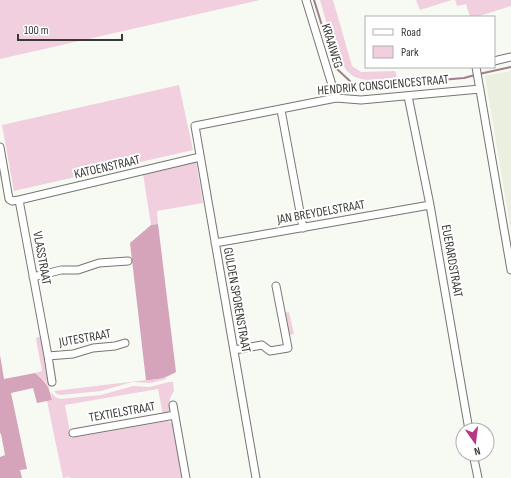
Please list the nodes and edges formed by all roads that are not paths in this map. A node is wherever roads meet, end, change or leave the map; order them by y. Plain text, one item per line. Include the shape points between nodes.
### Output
1 (306, 0) edge
2 (511, 57) edge
3 (495, 61) edge
4 (476, 68) edge
5 (480, 89) junction
6 (408, 96) junction
7 (336, 98) junction
8 (281, 110) junction
9 (195, 126) joint
10 (0, 148) edge
11 (200, 157) junction
12 (19, 200) junction
13 (430, 205) junction
14 (303, 228) junction
15 (215, 243) junction
16 (128, 261) dead end
17 (511, 270) edge
18 (33, 277) junction
19 (276, 286) dead end
20 (125, 343) dead end
21 (234, 350) junction
22 (48, 356) junction
23 (52, 382) dead end
24 (173, 405) dead end
25 (175, 415) junction
26 (468, 422) edge
27 (74, 433) dead end
28 (475, 462) edge
29 (186, 478) edge
30 (256, 478) edge
31 (478, 478) edge

1 - 7 street, KRAAIWEG
2 - 3 street
4 - 5 street
5 - 6 street, HENDRIK CONSCIENCESTRAAT
5 - 17 street
6 - 7 street, HENDRIK CONSCIENCESTRAAT via 361,100
6 - 13 street, EUERARDSTRAAT
7 - 8 street, HENDRIK CONSCIENCESTRAAT
8 - 9 street, HENDRIK CONSCIENCESTRAAT
8 - 14 street
9 - 11 street, GULDEN SPORENSTRAAT
10 - 12 street via 9,199
11 - 12 street, KATOENSTRAAT
11 - 15 street, GULDEN SPORENSTRAAT
12 - 18 street, VLASSTRAAT
13 - 14 street, JAN BREYDELSTRAAT
13 - 26 street, EUERARDSTRAAT
14 - 15 street, JAN BREYDELSTRAAT
15 - 21 street, GULDEN SPORENSTRAAT
16 - 18 street via 99,264 78,270 61,270
18 - 22 street, VLASSTRAAT
19 - 21 street via 288,348 270,352 262,345
20 - 22 street, JUTESTRAAT via 73,354
21 - 30 street, GULDEN SPORENSTRAAT
22 - 23 street, VLASSTRAAT
24 - 25 street, TEXTIELSTRAAT
25 - 27 street, TEXTIELSTRAAT
25 - 29 street, TEXTIELSTRAAT
28 - 31 street

